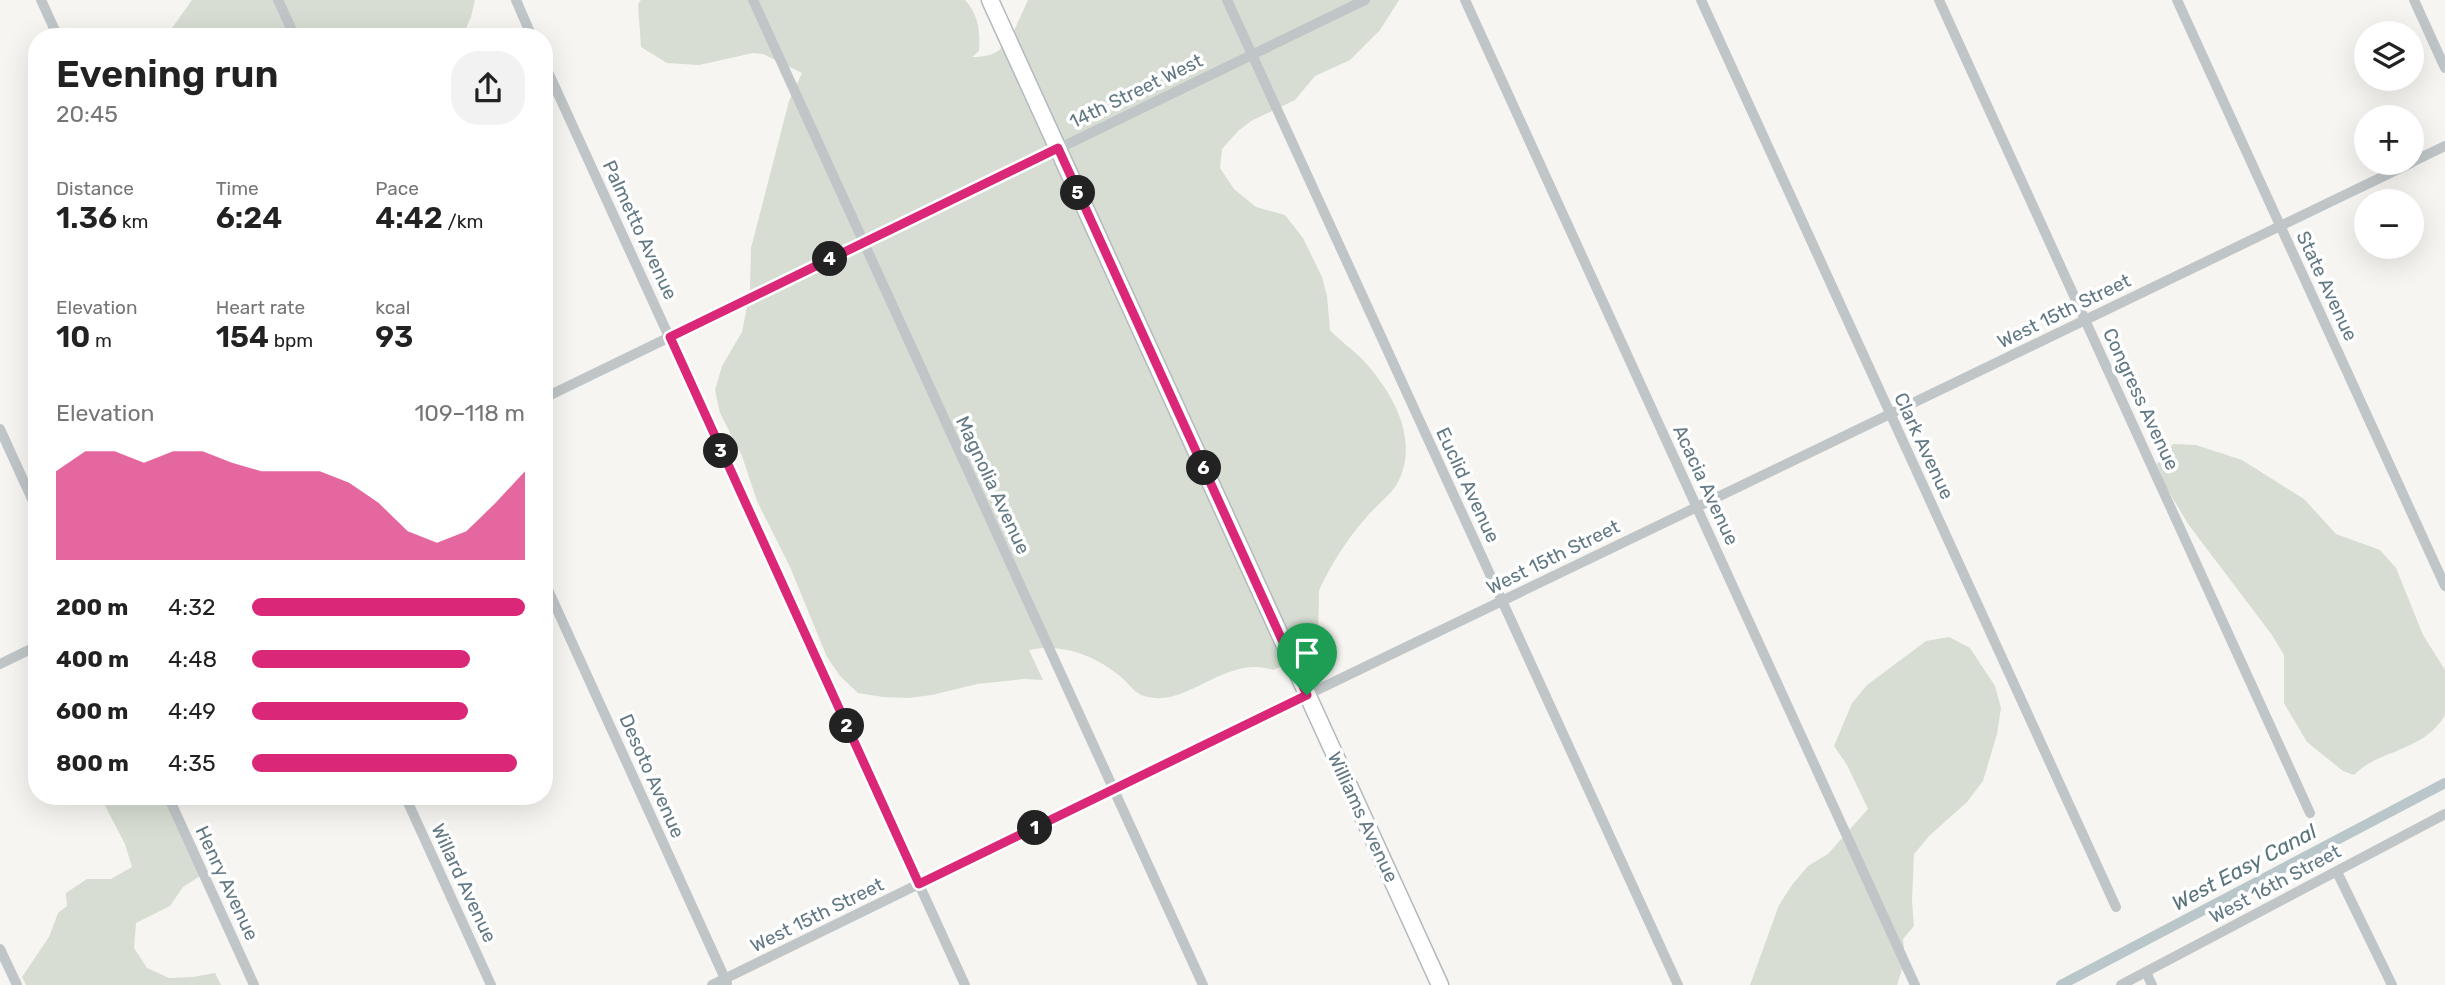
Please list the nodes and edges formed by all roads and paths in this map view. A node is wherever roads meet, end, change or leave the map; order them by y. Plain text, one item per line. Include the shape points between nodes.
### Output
1 (41, 0) edge
2 (278, 0) edge
3 (516, 0) edge
4 (752, 0) edge
5 (990, 0) edge
6 (1227, 0) edge
7 (1365, 0) edge
8 (1465, 0) edge
9 (1701, 0) edge
10 (1939, 0) edge
11 (2177, 0) edge
12 (2414, 0) edge
13 (54, 28) edge
14 (291, 28) edge
15 (528, 28) edge
16 (1252, 54) junction
17 (2445, 68) edge
18 (553, 83) edge
19 (2445, 146) edge
20 (1058, 148) junction
21 (2424, 156) edge
22 (2386, 175) edge
23 (2280, 226) junction
24 (863, 243) junction
25 (2085, 320) junction
26 (670, 337) junction
27 (553, 394) edge
28 (1891, 414) junction
29 (0, 429) edge
30 (28, 490) edge
31 (1696, 507) junction
32 (2445, 586) edge
33 (553, 601) edge
34 (1501, 601) junction
35 (28, 650) edge
36 (0, 664) edge
37 (1307, 695) junction
38 (1113, 790) junction
39 (172, 805) edge
40 (409, 805) edge
41 (2310, 813) dead end
42 (2445, 814) edge
43 (2337, 872) junction
44 (919, 884) junction
45 (2116, 907) dead end
46 (0, 949) edge
47 (2146, 972) junction
48 (727, 982) edge
49 (17, 985) edge
50 (254, 985) edge
51 (491, 985) edge
52 (712, 985) edge
53 (965, 985) edge
54 (1203, 985) edge
55 (1440, 985) edge
56 (1678, 985) edge
57 (1915, 985) edge
58 (2121, 985) edge
59 (2152, 985) edge
60 (2392, 985) edge

1 - 13 street
2 - 14 street
3 - 15 street
4 - 24 street, Magnolia Avenue
5 - 20 street, Williams Avenue
6 - 16 street, Euclid Avenue
7 - 16 street, 14th Street West
8 - 31 street, Acacia Avenue
9 - 28 street, Clark Avenue
10 - 25 street, Congress Avenue
11 - 23 street, State Avenue
12 - 17 street
16 - 20 street, 14th Street West
16 - 34 street, Euclid Avenue
18 - 26 street, Palmetto Avenue
19 - 21 street, West 15th Street
20 - 24 street, 14th Street West
20 - 37 street, Williams Avenue
22 - 23 street, West 15th Street
23 - 25 street, West 15th Street
23 - 32 street, State Avenue
24 - 26 street, 14th Street West
24 - 38 street, Magnolia Avenue
25 - 28 street, West 15th Street
25 - 41 street, Congress Avenue
26 - 27 street, 14th Street West
26 - 44 street, Palmetto Avenue
28 - 31 street, West 15th Street
28 - 45 street, Clark Avenue
29 - 30 street
31 - 34 street, West 15th Street
31 - 57 street, Acacia Avenue
33 - 48 street, Desoto Avenue
34 - 37 street, West 15th Street
34 - 56 street, Euclid Avenue
35 - 36 street
37 - 38 street, West 15th Street
37 - 55 street, Williams Avenue
38 - 44 street, West 15th Street
38 - 54 street, Magnolia Avenue
39 - 50 street, Henry Avenue
40 - 51 street, Willard Avenue
42 - 43 street, West 16th Street
43 - 47 street, West 16th Street
43 - 60 street
44 - 48 street, West 15th Street
44 - 53 street, Palmetto Avenue
46 - 49 street
47 - 58 street, West 16th Street
47 - 59 street
48 - 52 street, West 15th Street

